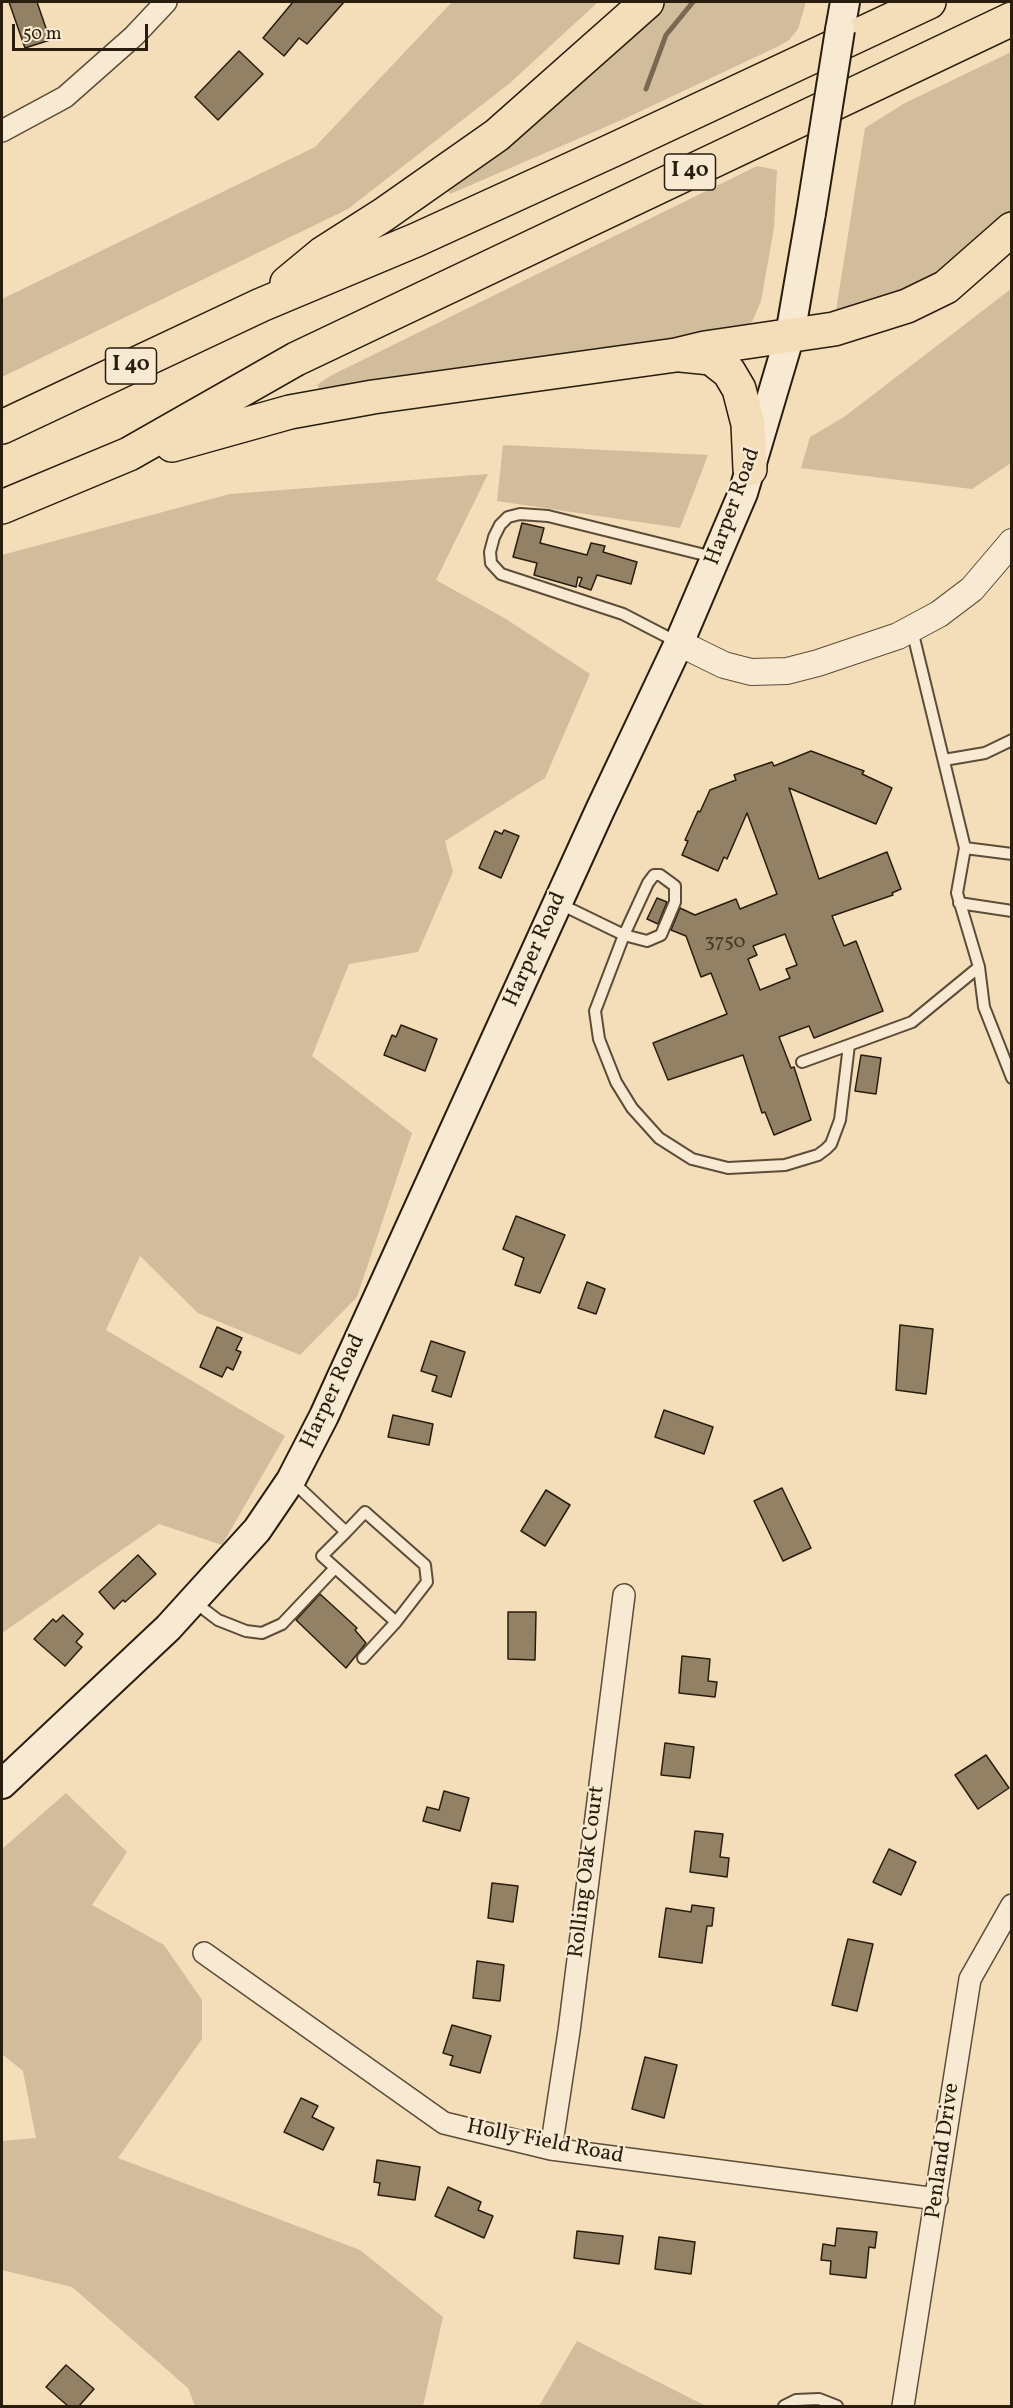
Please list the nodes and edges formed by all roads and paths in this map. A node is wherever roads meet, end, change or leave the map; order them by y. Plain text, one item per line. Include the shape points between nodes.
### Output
1 (166, 2) edge
2 (647, 2) edge
3 (845, 2) edge
4 (929, 2) edge
5 (1011, 19) edge
6 (2, 131) edge
7 (1011, 229) edge
8 (261, 304) junction
9 (790, 335) junction
10 (676, 355) junction
11 (2, 427) edge
12 (129, 454) junction
13 (750, 470) junction
14 (2, 507) edge
15 (1011, 542) edge
16 (716, 558) junction
17 (912, 628) junction
18 (679, 643) junction
19 (1011, 740) edge
20 (944, 760) junction
21 (964, 848) junction
22 (1011, 854) edge
23 (558, 903) junction
24 (959, 903) junction
25 (1011, 911) edge
26 (624, 934) junction
27 (979, 968) junction
28 (849, 1045) junction
29 (802, 1062) dead end
30 (1011, 1078) edge
31 (291, 1480) junction
32 (346, 1532) junction
33 (335, 1568) junction
34 (624, 1595) dead end
35 (193, 1601) junction
36 (396, 1622) junction
37 (363, 1658) dead end
38 (2, 1784) edge
39 (1011, 1905) edge
40 (204, 1953) dead end
41 (551, 2149) junction
42 (937, 2199) junction
43 (784, 2406) edge
44 (837, 2406) edge
45 (903, 2406) edge

1 - 6 street via 65,97
2 - 8 highway via 497,135 322,254
3 - 9 main road, Harper Road, bridge
4 - 8 highway, I 40 via 449,225
5 - 12 highway, I 40 via 296,359
7 - 9 highway via 946,286 907,306 834,329
8 - 11 highway, I 40
9 - 10 highway
9 - 13 main road, Harper Road
10 - 12 highway via 300,410
10 - 13 highway via 711,358 729,372 739,389 748,424
12 - 14 highway, I 40
13 - 16 main road, Harper Road
15 - 17 street via 972,589
16 - 18 main road, Harper Road
16 - 18 lane via 548,516 508,517 494,537 491,563 501,574 623,614
17 - 18 street via 818,663 769,673 724,666
17 - 20 lane
18 - 23 main road, Harper Road
19 - 20 lane via 985,753
20 - 21 lane
21 - 22 lane
21 - 24 lane via 957,886
23 - 26 lane
23 - 31 main road, Harper Road via 324,1416
24 - 25 lane
24 - 27 lane
26 - 26 lane via 654,876 660,875 675,886 675,902 660,935 647,941
26 - 28 lane via 595,1011 599,1039 616,1082 632,1108 658,1138 687,1156 717,1167 742,1168 785,1165 818,1155 831,1144 840,1120
27 - 28 lane via 912,1022
27 - 30 lane via 984,1006
28 - 29 lane
31 - 32 lane
31 - 35 main road, Harper Road via 257,1530
32 - 33 lane via 322,1556
32 - 36 lane via 365,1512 425,1565 427,1582
33 - 35 lane via 282,1624 262,1633 218,1620
33 - 36 lane
34 - 41 street, Rolling Oak Court
35 - 38 main road, Harper Road
36 - 37 lane
39 - 42 street, Penland Drive via 970,1979
40 - 41 street, Holly Field Road via 444,2123
41 - 42 street, Holly Field Road
42 - 45 street, Penland Drive
43 - 44 lane via 796,2400 819,2399

